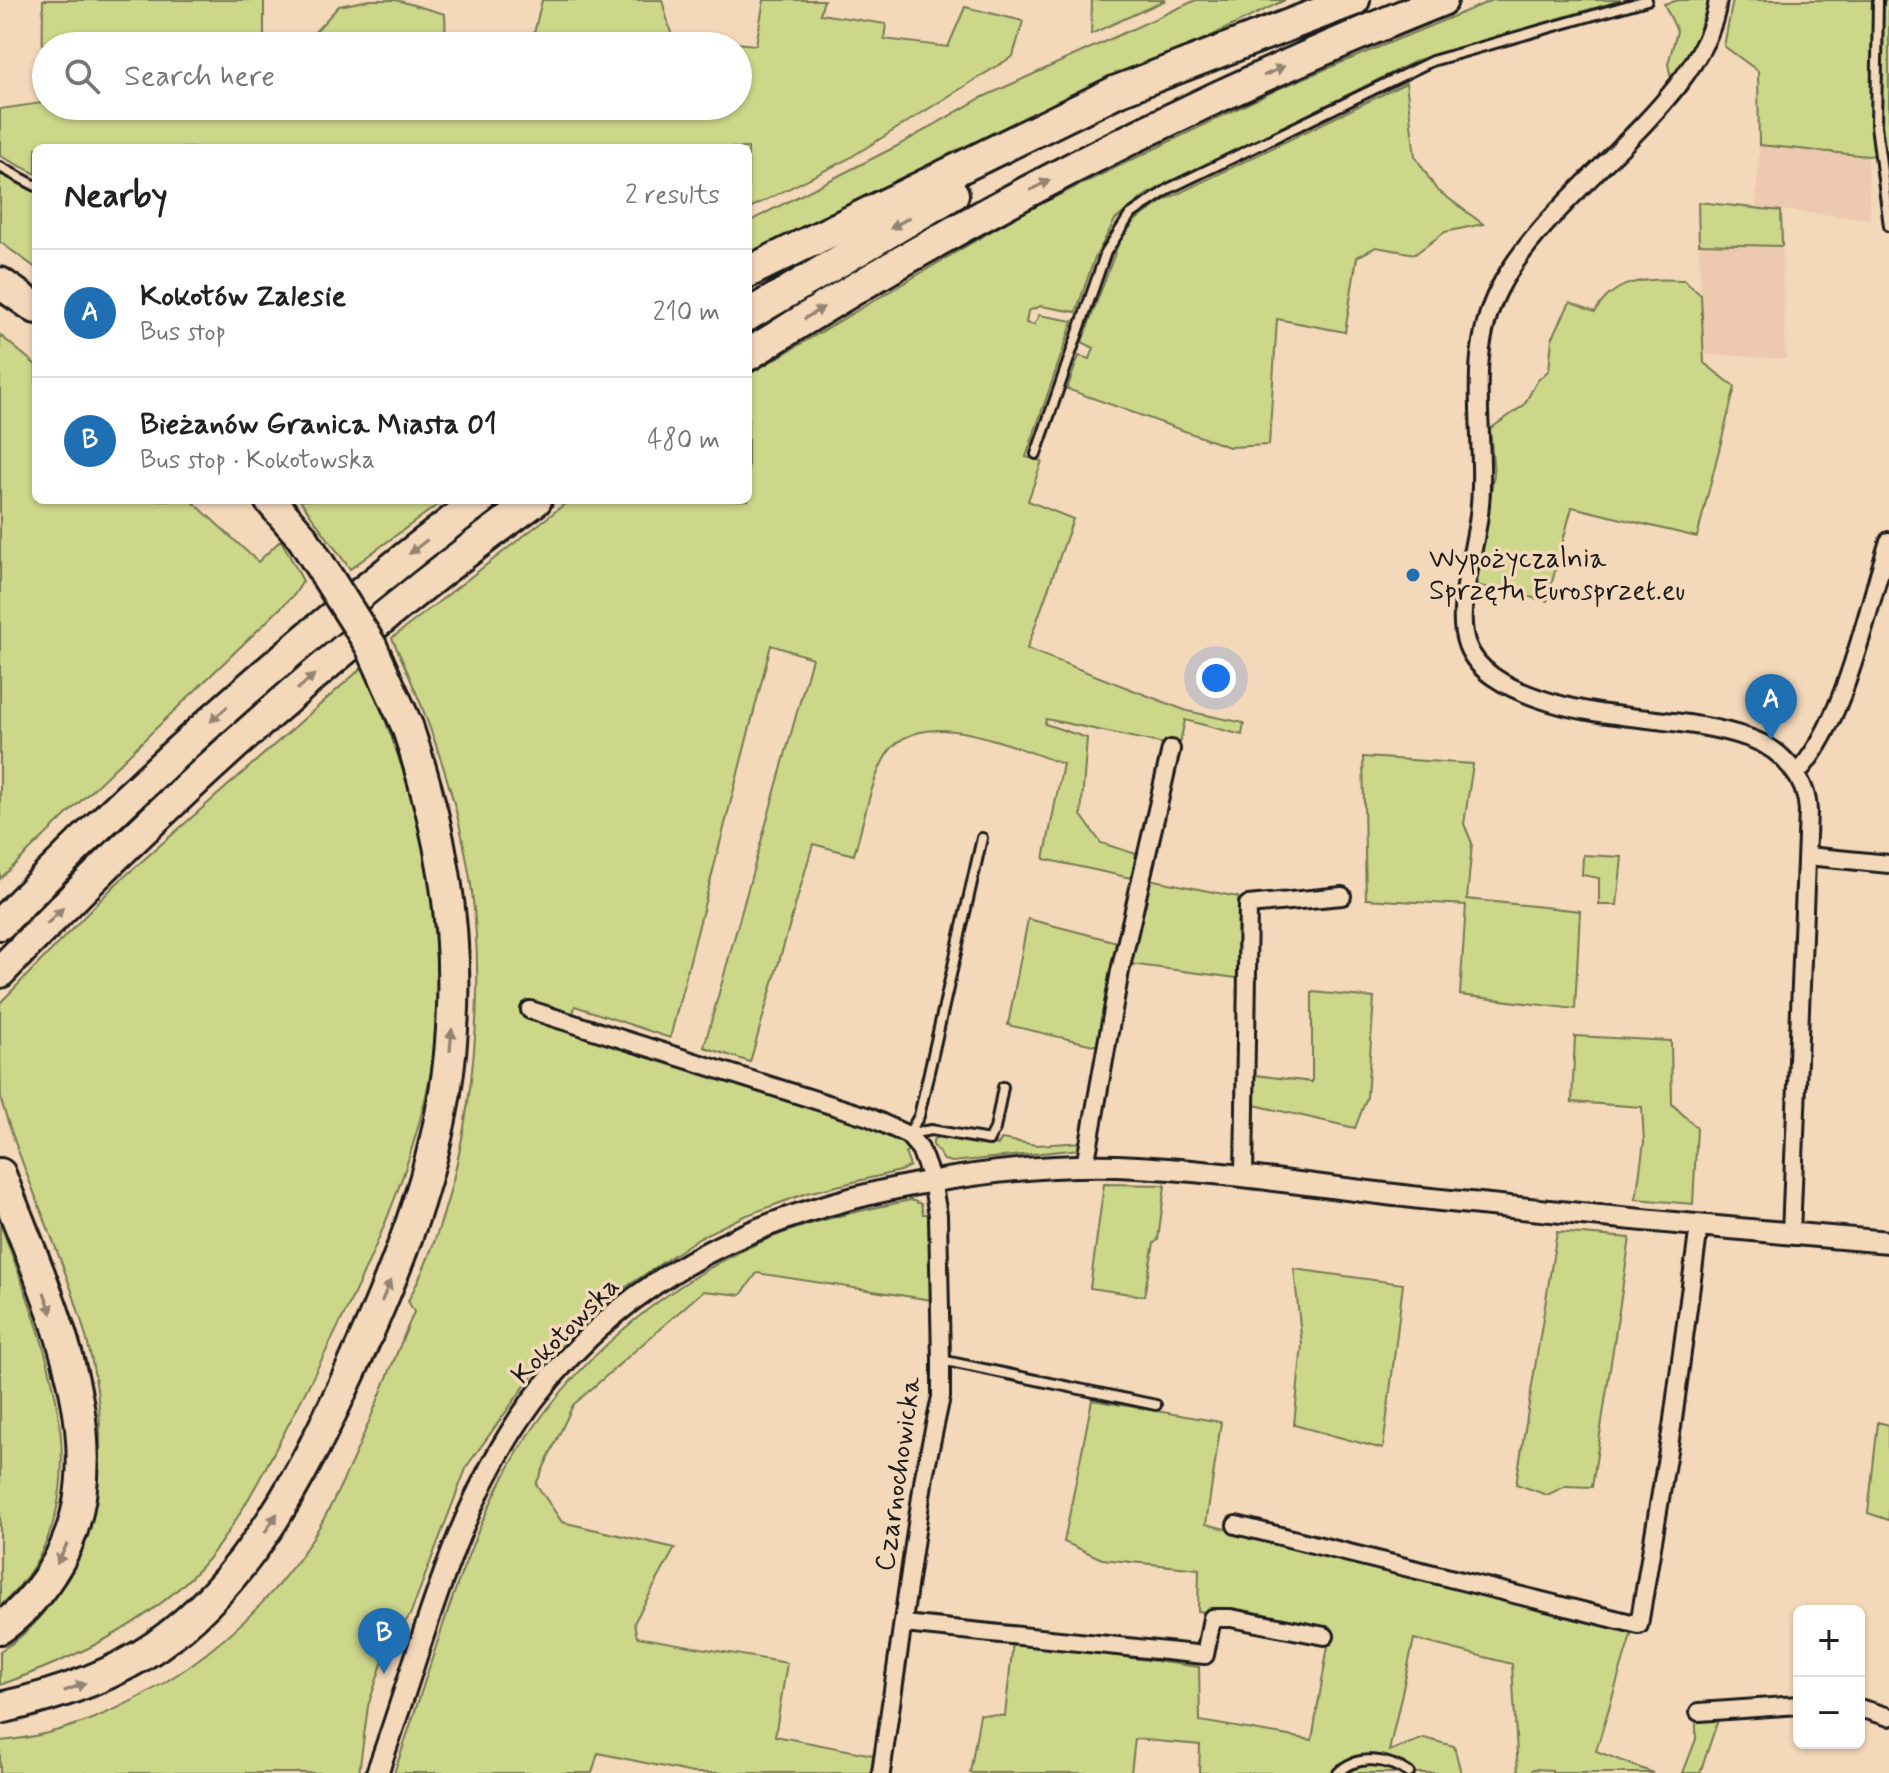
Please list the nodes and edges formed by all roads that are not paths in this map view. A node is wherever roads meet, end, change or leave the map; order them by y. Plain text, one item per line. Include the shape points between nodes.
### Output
1 (1354, 0) edge
2 (1442, 0) edge
3 (1647, 0) edge
4 (1718, 0) edge
5 (1878, 0) edge
6 (1269, 35) junction
7 (0, 167) edge
8 (32, 184) edge
9 (1889, 226) edge
10 (752, 270) edge
11 (0, 283) edge
12 (32, 305) edge
13 (752, 313) edge
14 (752, 353) edge
15 (1036, 454) dead end
16 (273, 504) edge
17 (475, 504) edge
18 (531, 504) edge
19 (1889, 541) edge
20 (1171, 749) dead end
21 (1796, 774) junction
22 (982, 838) dead end
23 (1807, 856) junction
24 (1889, 864) edge
25 (1342, 896) dead end
26 (0, 924) edge
27 (0, 972) edge
28 (530, 1010) dead end
29 (1003, 1087) dead end
30 (908, 1135) junction
31 (1085, 1166) junction
32 (0, 1174) edge
33 (1244, 1176) junction
34 (925, 1182) junction
35 (1699, 1226) junction
36 (1791, 1234) junction
37 (1889, 1242) edge
38 (941, 1360) junction
39 (1156, 1405) dead end
40 (1236, 1525) dead end
41 (904, 1624) junction
42 (0, 1628) edge
43 (1325, 1636) dead end
44 (1793, 1705) edge
45 (0, 1708) edge
46 (1865, 1710) edge
47 (1699, 1712) dead end
48 (1889, 1717) edge
49 (377, 1773) edge
50 (881, 1773) edge
51 (1338, 1773) edge
52 (1409, 1773) edge

1 - 6 highway
14 -> 2 highway via 941,238 1138,134
3 - 15 lane via 1432,61 1170,188 1130,215 1106,252
4 - 21 street via 1708,43 1688,74 1535,234 1510,268 1489,311 1479,357 1481,493 1461,624 1467,647 1515,690 1576,710 1751,739 1777,754
5 - 9 lane via 1876,125
6 - 10 highway via 1117,91
6 -> 13 highway via 1003,166
7 - 8 lane
11 - 12 highway
45 -> 16 highway, bridge via 55,1694 156,1646 228,1580 260,1540 307,1462 386,1294 430,1167 447,1084 453,1001 448,888 427,785 371,646 302,537
17 -> 26 highway via 261,676 128,796
27 -> 18 highway via 118,852 296,690
19 - 21 street via 1835,711 1816,754
20 - 31 street via 1120,971
21 - 23 street via 1807,799
22 - 30 lane via 919,1116
23 - 24 street
23 - 36 street
25 - 33 street via 1248,905
28 - 30 street via 869,1117
29 - 30 lane via 989,1140 931,1130
30 - 34 street, Czarnochowicka via 920,1149
31 - 33 street, Kokotowska
31 - 34 street, Kokotowska
32 -> 42 highway via 64,1348 83,1447 71,1537 41,1588
33 - 35 street, Kokotowska
34 - 38 street, Czarnochowicka via 938,1215
34 - 49 street, Kokotowska via 804,1210 727,1240 661,1279 571,1357 510,1435 466,1520
35 - 36 street, Kokotowska
35 - 40 street via 1639,1625
36 - 37 street, Kokotowska
38 - 39 lane
38 - 41 street, Czarnochowicka via 941,1397 924,1476
41 - 43 street via 1205,1655 1212,1618
41 - 50 street, Czarnochowicka
44 - 47 street
46 - 48 street
51 - 52 lane via 1377,1759

